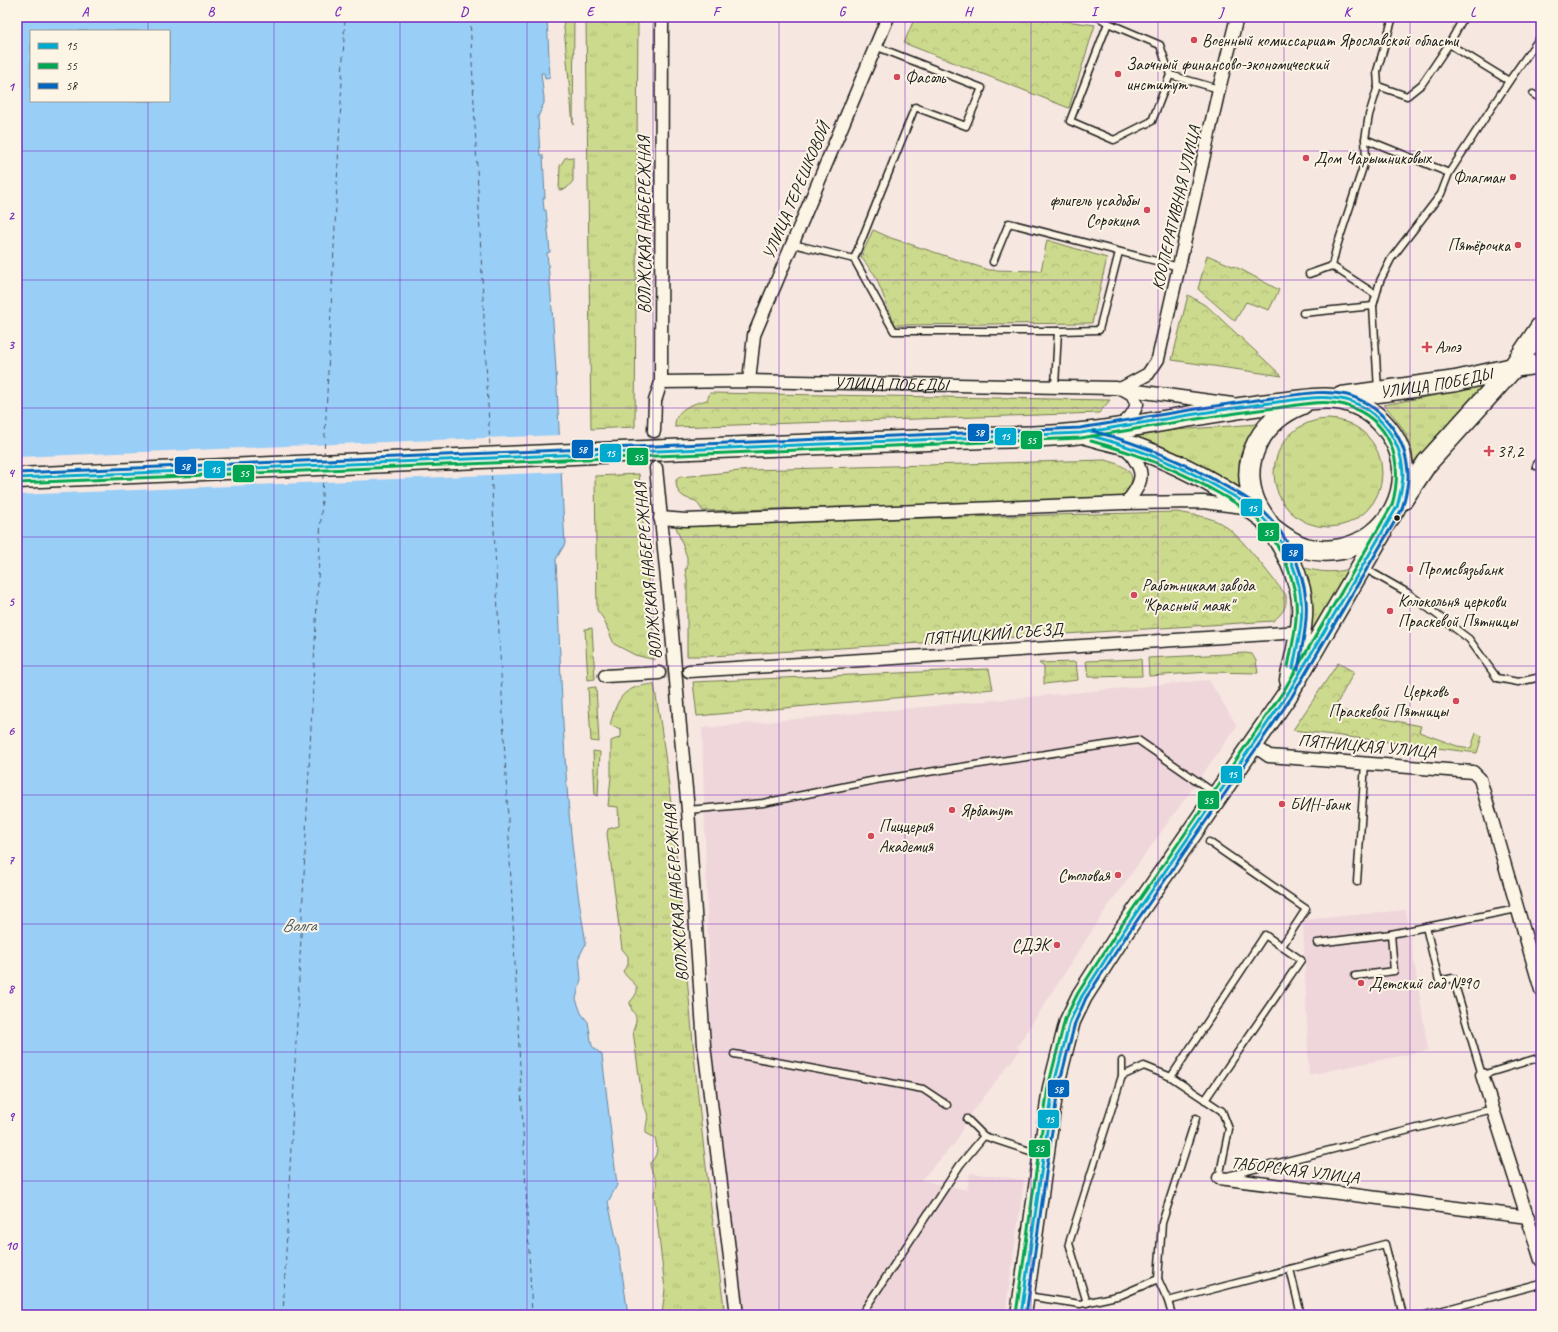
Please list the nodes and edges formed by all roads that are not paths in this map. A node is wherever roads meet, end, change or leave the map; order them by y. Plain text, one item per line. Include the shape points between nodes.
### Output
1 (662, 17) edge
2 (888, 17) edge
3 (1098, 17) edge
4 (1238, 17) edge
5 (1393, 17) edge
6 (1464, 17) edge
7 (1108, 23) junction
8 (1541, 36) edge
9 (1448, 44) junction
10 (875, 46) junction
11 (1170, 75) junction
12 (1509, 81) junction
13 (1378, 86) junction
14 (1219, 89) junction
15 (1533, 94) dead end
16 (1541, 99) edge
17 (1365, 139) junction
18 (1449, 173) junction
19 (792, 244) junction
20 (1119, 252) junction
21 (854, 259) junction
22 (993, 262) dead end
23 (1332, 266) junction
24 (1179, 267) junction
25 (1309, 274) dead end
26 (1375, 294) junction
27 (1373, 306) junction
28 (1303, 313) dead end
29 (1541, 327) edge
30 (1058, 331) junction
31 (1541, 364) edge
32 (1513, 368) junction
33 (749, 381) junction
34 (661, 382) junction
35 (1055, 386) junction
36 (1122, 388) junction
37 (1378, 393) junction
38 (1324, 398) junction
39 (1248, 406) junction
40 (654, 431) tunnel mouth
41 (1119, 436) junction
42 (1541, 458) edge
43 (1536, 466) dead end
44 (656, 468) tunnel mouth
45 (17, 478) edge
46 (1126, 503) junction
47 (1393, 513) junction
48 (660, 518) junction
49 (1262, 518) junction
50 (1361, 566) junction
51 (1299, 632) junction
52 (689, 671) tunnel mouth
53 (659, 673) tunnel mouth
54 (605, 676) dead end
55 (1541, 677) edge
56 (1287, 695) junction
57 (1253, 745) junction
58 (1365, 763) junction
59 (1218, 795) junction
60 (688, 810) junction
61 (1209, 842) dead end
62 (1356, 882) dead end
63 (1517, 909) junction
64 (1426, 927) junction
65 (1391, 934) junction
66 (1317, 943) dead end
67 (1282, 946) junction
68 (1355, 976) dead end
69 (1541, 990) edge
70 (734, 1054) dead end
71 (1541, 1057) edge
72 (1122, 1061) dead end
73 (1482, 1075) junction
74 (1122, 1076) junction
75 (1171, 1076) junction
76 (1205, 1100) junction
77 (947, 1105) dead end
78 (1493, 1109) junction
79 (1196, 1118) dead end
80 (967, 1119) dead end
81 (984, 1136) junction
82 (1043, 1155) junction
83 (1219, 1178) junction
84 (1528, 1217) junction
85 (1541, 1260) edge
86 (1290, 1269) junction
87 (1158, 1278) junction
88 (1541, 1284) edge
89 (1023, 1295) junction
90 (1168, 1301) junction
91 (1087, 1303) junction
92 (737, 1315) edge
93 (861, 1315) edge
94 (1021, 1315) edge
95 (1172, 1315) edge
96 (1301, 1315) edge
97 (1403, 1315) edge
98 (1425, 1315) edge

1 - 34 street, ВОЛЖСКАЯ НАБЕРЕЖНАЯ
2 - 10 street, УЛИЦА ТЕРЕШКОВОЙ
3 - 7 lane
4 - 14 street, КООПЕРАТИВНАЯ УЛИЦА
5 - 13 lane via 1377,71
6 - 9 lane
7 - 11 lane via 1160,45
7 - 11 lane via 1070,121 1114,140 1152,121
8 - 12 lane
9 - 12 lane
9 - 13 lane via 1422,84 1407,96
10 - 19 street, УЛИЦА ТЕРЕШКОВОЙ
10 - 21 lane via 982,88 966,126 915,107
11 - 14 lane
12 - 18 lane
13 - 17 lane
14 - 24 street, КООПЕРАТИВНАЯ УЛИЦА
15 - 16 lane
17 - 18 lane
17 - 23 lane via 1366,158
18 - 26 lane via 1441,194 1391,259
19 - 21 lane
19 - 33 street, УЛИЦА ТЕРЕШКОВОЙ via 754,335
20 - 22 lane via 1009,223
20 - 24 lane
20 - 30 lane via 1099,330
21 - 30 lane via 894,331
23 - 25 lane
23 - 26 lane
24 - 36 street, КООПЕРАТИВНАЯ УЛИЦА via 1158,359 1148,374
26 - 27 lane
27 - 28 lane
27 - 37 lane
29 - 32 main road
30 - 35 lane
31 - 32 main road, УЛИЦА ПОБЕДЫ
32 - 37 main road, УЛИЦА ПОБЕДЫ via 1456,381
32 - 47 main road via 1427,463
33 - 34 street, УЛИЦА ПОБЕДЫ
33 - 35 street, УЛИЦА ПОБЕДЫ
34 - 40 street, ВОЛЖСКАЯ НАБЕРЕЖНАЯ via 655,401
35 - 36 street, УЛИЦА ПОБЕДЫ
36 - 39 street, УЛИЦА ПОБЕДЫ
36 - 41 street via 1132,394 1137,404 1134,414 1126,422
37 - 38 main road, УЛИЦА ПОБЕДЫ
38 - 39 main road
38 - 47 main road via 1347,401 1362,407 1376,416 1396,442 1403,474 1402,490
38 - 49 main road via 1290,409 1276,418 1261,435 1250,468 1255,502
39 - 41 main road
41 - 45 main road, bridge via 1081,434
41 - 46 street via 1138,463 1142,478
41 - 49 main road via 1186,470
42 - 43 lane
44 - 48 street, ВОЛЖСКАЯ НАБЕРЕЖНАЯ
46 - 48 street via 686,520
46 - 49 street via 1203,502
47 - 49 main road via 1371,536 1360,543 1342,550 1323,551 1305,548 1287,540
47 - 50 main road
48 - 60 street, ВОЛЖСКАЯ НАБЕРЕЖНАЯ, bridge
49 - 51 main road via 1290,562 1300,586 1302,601
50 - 55 lane via 1408,593 1469,639 1497,678 1518,682
50 - 56 main road
51 - 52 street, ПЯТНИЦКИЙ СЪЕЗД
51 - 56 main road
53 - 54 street
56 - 57 main road
57 - 58 street, ПЯТНИЦКАЯ УЛИЦА via 1269,756
57 - 59 main road
58 - 62 lane
58 - 63 street, ПЯТНИЦКАЯ УЛИЦА via 1473,772 1480,778
59 - 60 lane via 1138,740 876,780 763,803
59 - 82 main road via 1082,996 1070,1021 1062,1049
60 - 92 street, ВОЛЖСКАЯ НАБЕРЕЖНАЯ via 704,1045
61 - 67 lane via 1306,909
63 - 64 lane
63 - 69 street
64 - 65 lane
64 - 73 lane via 1439,981 1453,978
65 - 66 lane
65 - 68 lane via 1394,970
67 - 75 lane via 1265,935
67 - 76 lane via 1302,960
70 - 77 lane via 923,1089
71 - 73 lane
72 - 74 lane
73 - 78 street
74 - 75 lane via 1144,1066
74 - 91 lane via 1069,1243
75 - 76 lane
76 - 83 lane via 1222,1111 1229,1129
78 - 83 lane, ТАБОРСКАЯ УЛИЦА
78 - 84 street
79 - 87 lane via 1162,1223
80 - 81 lane
81 - 82 lane
81 - 93 lane via 960,1165
82 - 89 main road
83 - 84 street, ТАБОРСКАЯ УЛИЦА
84 - 85 street
86 - 90 lane
86 - 96 lane
86 - 97 lane via 1384,1244
87 - 90 lane
87 - 91 lane via 1121,1295
88 - 98 lane
89 - 91 lane
89 - 94 main road
90 - 95 lane

